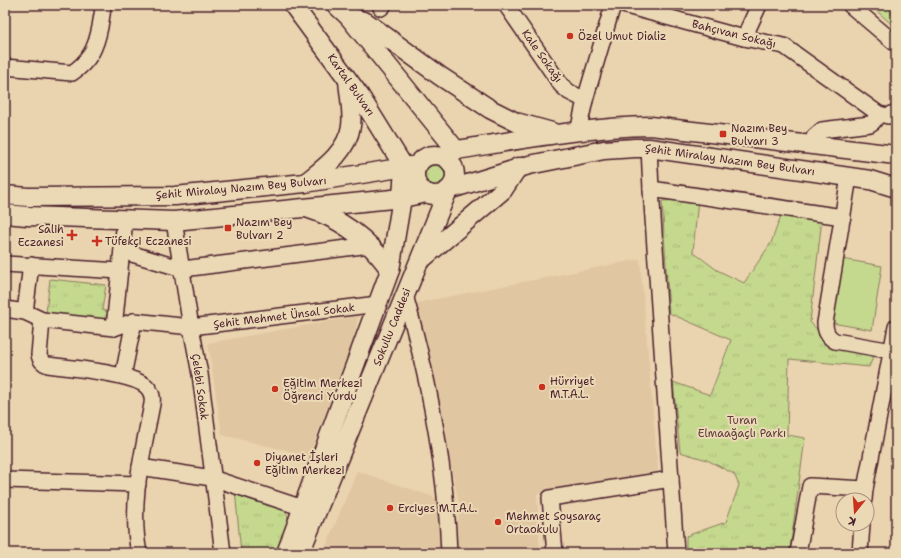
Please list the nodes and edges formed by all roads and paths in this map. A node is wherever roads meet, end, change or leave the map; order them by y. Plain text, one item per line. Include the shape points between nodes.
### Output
1 (102, 5) edge
2 (293, 5) edge
3 (506, 5) edge
4 (614, 5) edge
5 (623, 5) edge
6 (759, 5) edge
7 (850, 5) edge
8 (342, 11) edge
9 (744, 38) junction
10 (896, 44) edge
11 (5, 67) edge
12 (348, 80) junction
13 (585, 100) junction
14 (896, 112) edge
15 (879, 114) junction
16 (570, 133) junction
17 (812, 145) junction
18 (649, 148) junction
19 (452, 155) junction
20 (896, 155) edge
21 (411, 166) junction
22 (518, 167) junction
23 (849, 177) junction
24 (305, 183) junction
25 (651, 188) junction
26 (896, 188) edge
27 (448, 190) junction
28 (5, 194) edge
29 (427, 194) junction
30 (402, 198) junction
31 (305, 208) junction
32 (5, 214) edge
33 (843, 217) junction
34 (125, 219) junction
35 (174, 221) junction
36 (370, 245) junction
37 (122, 251) junction
38 (419, 262) junction
39 (5, 264) edge
40 (31, 265) junction
41 (183, 269) junction
42 (390, 270) junction
43 (120, 271) junction
44 (405, 296) junction
45 (378, 304) junction
46 (5, 309) edge
47 (25, 312) junction
48 (42, 320) junction
49 (134, 321) junction
50 (191, 327) junction
51 (896, 327) edge
52 (114, 328) junction
53 (892, 351) junction
54 (123, 376) junction
55 (140, 467) junction
56 (212, 478) junction
57 (671, 478) junction
58 (5, 480) edge
59 (138, 484) junction
60 (851, 492) edge
61 (865, 492) edge
62 (302, 508) junction
63 (860, 532) edge
64 (856, 552) edge
65 (139, 553) edge
66 (223, 553) edge
67 (286, 553) edge
68 (300, 553) edge
69 (449, 553) edge
70 (555, 553) edge
71 (676, 553) edge
72 (798, 553) edge

1 - 11 street via 97,43 90,57 72,73
2 - 12 main road, Kartal Bulvarı
3 - 13 street, Kale Sokağı via 561,85
4 - 13 street
5 - 9 street, Bahçıvan Sokağı
6 - 9 street
7 - 10 street
8 - 16 main road via 366,22 490,109 516,122
8 - 19 main road
9 - 15 street, Bahçıvan Sokağı via 788,48
12 - 21 main road, Kartal Bulvarı
12 - 24 main road via 351,124 347,139 335,157
13 - 16 street
14 - 15 street via 888,116
15 - 17 street via 870,124 822,130 814,137
16 - 17 main road, Şehit Miralay Nazım Bey Bulvarı via 651,126
16 - 19 main road, Şehit Miralay Nazım Bey Bulvarı
17 - 20 main road, Şehit Miralay Nazım Bey Bulvarı
18 - 22 main road, Şehit Miralay Nazım Bey Bulvarı via 604,150
18 - 23 main road, Şehit Miralay Nazım Bey Bulvarı
18 - 25 street
19 - 21 main road, Şehit Miralay Nazım Bey Bulvarı via 432,156
19 - 27 main road, Sokullu Caddesi via 451,164 455,175
21 - 24 main road, Şehit Miralay Nazım Bey Bulvarı
21 - 29 main road via 416,170 416,181
21 - 30 main road, Sokullu Caddesi
22 - 27 main road, Şehit Miralay Nazım Bey Bulvarı
22 - 38 main road via 503,190
23 - 26 main road, Şehit Miralay Nazım Bey Bulvarı
23 - 33 street
24 - 28 main road, Şehit Miralay Nazım Bey Bulvarı via 175,196 28,197
25 - 33 street
25 - 57 street
27 - 29 main road, Şehit Miralay Nazım Bey Bulvarı via 438,195
27 - 38 main road, Sokullu Caddesi
29 - 30 main road, Şehit Miralay Nazım Bey Bulvarı
30 - 31 main road
30 - 42 main road, Sokullu Caddesi
31 - 35 main road
31 - 36 main road via 332,217
32 - 34 main road
33 - 53 street via 825,323 826,332 835,341
34 - 35 main road
34 - 37 street
35 - 41 street, Çelebi Sokak
36 - 41 street
36 - 42 main road
37 - 41 street
37 - 43 street
38 - 44 main road, Sokullu Caddesi
39 - 40 street
40 - 43 street
40 - 47 street
41 - 50 street, Çelebi Sokak
42 - 45 main road, Sokullu Caddesi
43 - 52 street
44 - 68 main road, Sokullu Caddesi
44 - 69 street via 432,407 442,470
45 - 50 street, Şehit Mehmet Ünsal Sokak
45 - 62 main road, Sokullu Caddesi
46 - 47 street
47 - 48 street
48 - 52 street
48 - 54 street via 39,355 44,364
49 - 50 street, Şehit Mehmet Ünsal Sokak
49 - 52 street
49 - 54 street
50 - 56 street, Çelebi Sokak via 200,374
51 - 53 street
53 - 61 street
54 - 55 street via 143,384 151,393
55 - 56 street
55 - 59 street
56 - 62 street
56 - 66 street, Çelebi Sokak
57 - 70 street via 550,498
57 - 71 street
58 - 59 street
59 - 65 street via 135,528
60 - 72 street via 810,486
62 - 67 main road, Sokullu Caddesi
63 - 64 street

